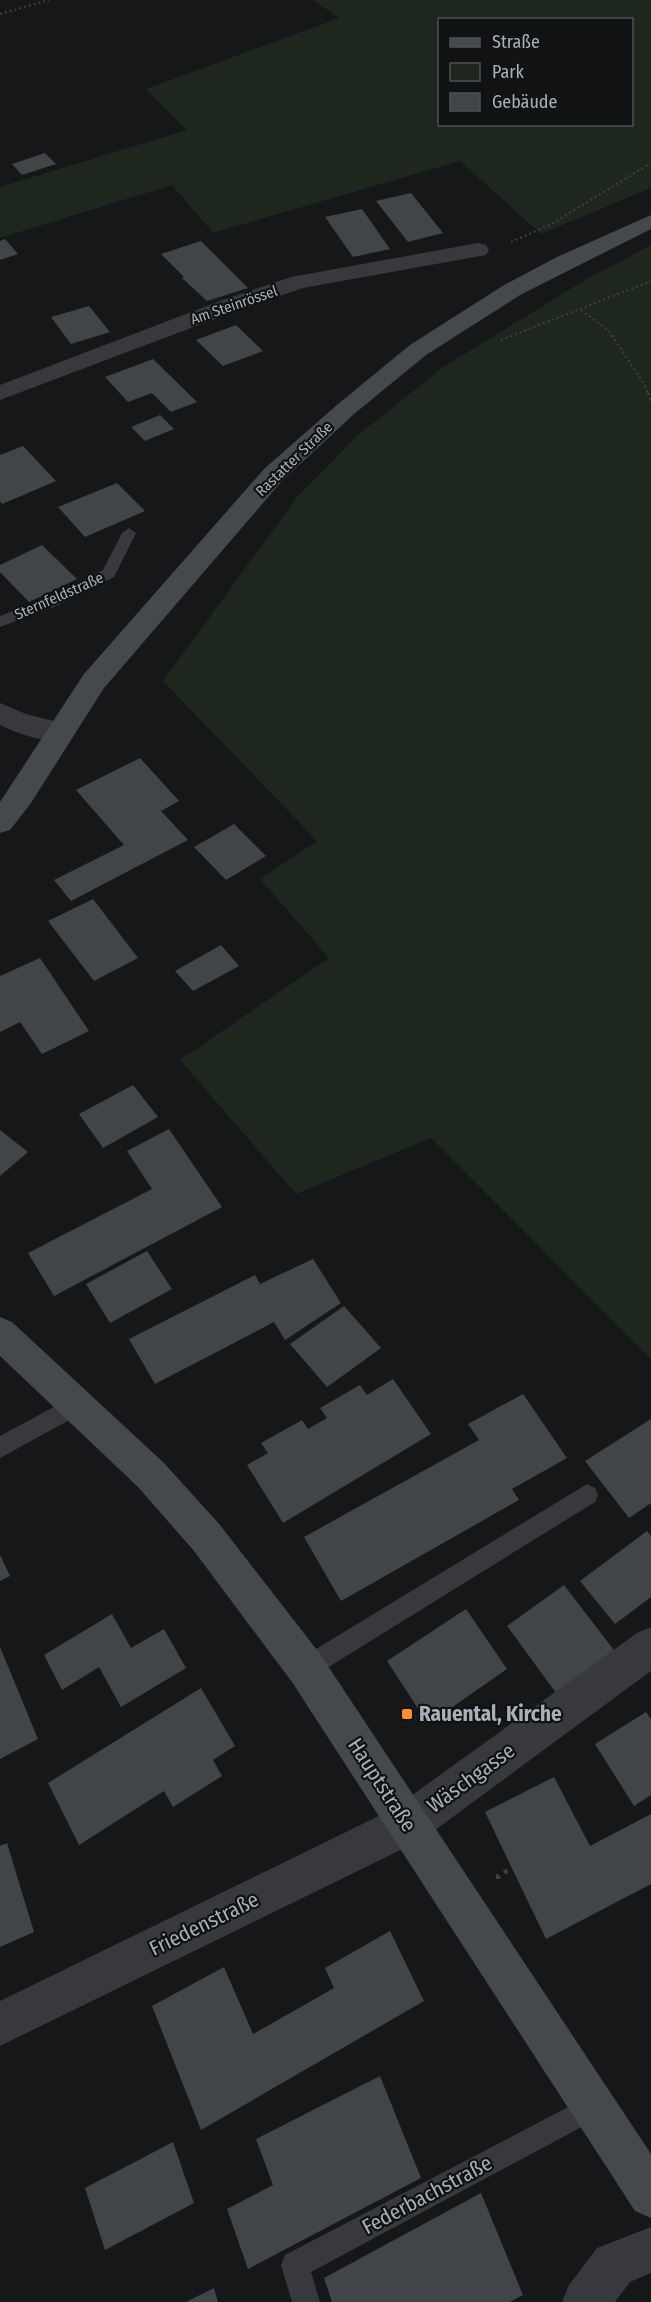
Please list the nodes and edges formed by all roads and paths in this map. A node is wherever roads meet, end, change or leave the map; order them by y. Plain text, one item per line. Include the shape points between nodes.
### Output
1 (49, 0) edge
2 (0, 14) edge
3 (651, 163) edge
4 (651, 221) edge
5 (478, 250) joint
6 (651, 282) edge
7 (0, 393) edge
8 (651, 401) edge
9 (129, 533) dead end
10 (0, 622) edge
11 (0, 714) edge
12 (60, 732) junction
13 (0, 822) edge
14 (0, 1333) edge
15 (76, 1405) junction
16 (0, 1448) edge
17 (587, 1496) dead end
18 (651, 1647) edge
19 (306, 1668) junction
20 (408, 1824) junction
21 (512, 1868) dead end
22 (498, 1876) dead end
23 (0, 2024) edge
24 (593, 2107) junction
25 (651, 2195) edge
26 (651, 2250) edge
27 (306, 2302) edge
28 (586, 2302) edge

1 - 2 path
3 - 5 path via 550,225 511,242
4 - 12 street, Rastatter Straße via 512,290 418,350 346,409 273,475 94,681
5 - 7 street, Am Steinrössel via 299,282
6 - 8 path via 580,310 609,331
9 - 10 lane, Sternfeldstraße via 110,573
11 - 12 street
12 - 13 street, Rastatter Straße via 21,796
14 - 15 street, Hauptstraße
15 - 16 lane
15 - 19 street, Hauptstraße via 151,1474 207,1538
17 - 19 lane
18 - 20 street, Wäschgasse
19 - 20 street, Hauptstraße
20 - 23 street, Friedenstraße
20 - 24 street, Hauptstraße
21 - 22 path
24 - 25 street, Hauptstraße
24 - 27 lane, Federbachstraße via 295,2265
26 - 28 street via 614,2265

